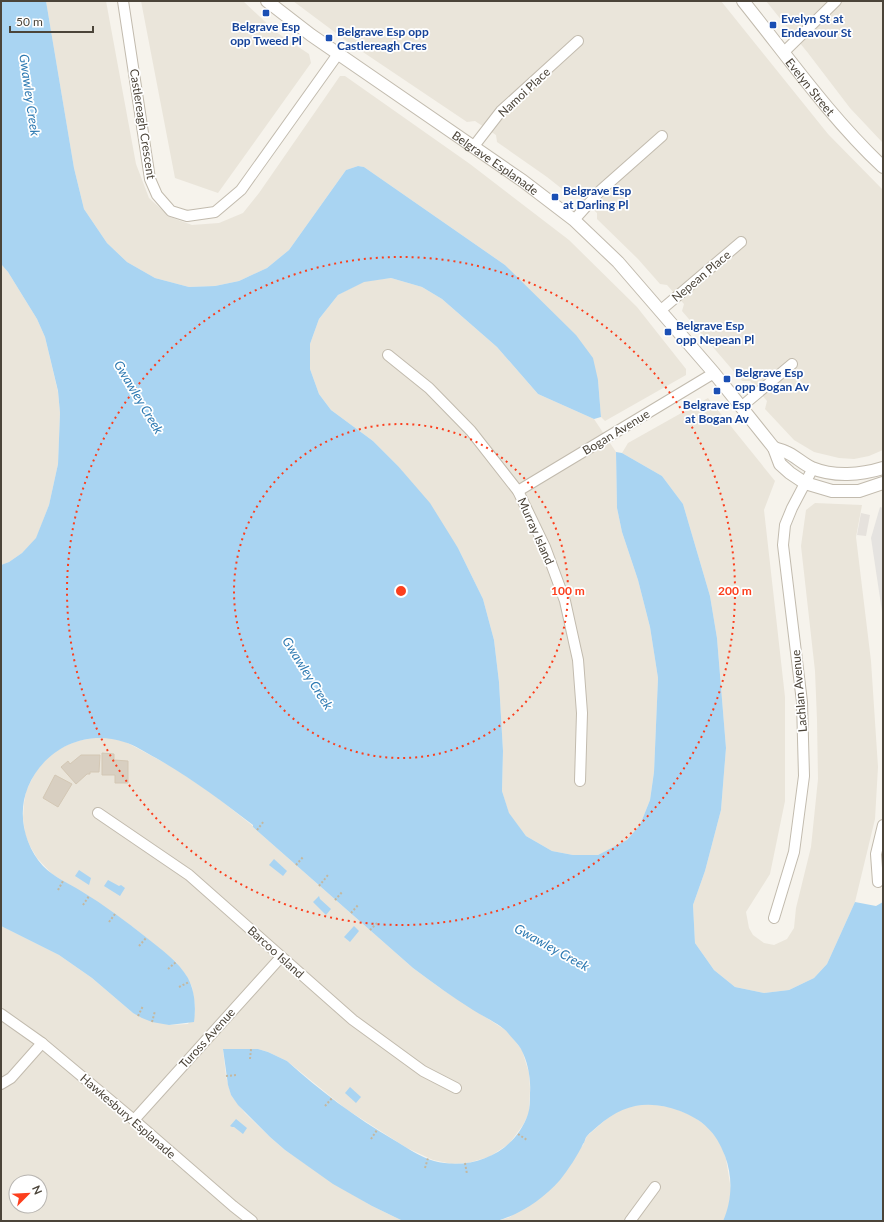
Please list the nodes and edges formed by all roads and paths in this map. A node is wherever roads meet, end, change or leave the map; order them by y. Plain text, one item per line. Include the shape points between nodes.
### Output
1 (123, 1) edge
2 (267, 1) edge
3 (743, 1) edge
4 (836, 1) edge
5 (578, 41) dead end
6 (784, 52) junction
7 (338, 54) junction
8 (662, 136) dead end
9 (474, 146) junction
10 (883, 167) edge
11 (574, 220) junction
12 (741, 242) dead end
13 (660, 310) junction
14 (388, 355) dead end
15 (792, 364) dead end
16 (714, 373) junction
17 (742, 407) junction
18 (774, 448) junction
19 (813, 468) junction
20 (883, 468) edge
21 (805, 483) junction
22 (883, 483) edge
23 (518, 491) junction
24 (580, 781) dead end
25 (98, 814) dead end
26 (264, 821) dead end
27 (883, 825) edge
28 (257, 830) dead end
29 (303, 857) dead end
30 (296, 865) dead end
31 (328, 875) dead end
32 (63, 881) dead end
33 (878, 882) dead end
34 (320, 886) dead end
35 (58, 890) dead end
36 (343, 891) dead end
37 (89, 896) dead end
38 (336, 900) dead end
39 (359, 904) dead end
40 (83, 905) dead end
41 (351, 913) dead end
42 (115, 914) dead end
43 (774, 918) dead end
44 (109, 922) dead end
45 (378, 922) dead end
46 (370, 930) dead end
47 (146, 938) dead end
48 (139, 946) dead end
49 (280, 957) junction
50 (176, 962) dead end
51 (168, 969) dead end
52 (189, 982) dead end
53 (179, 987) dead end
54 (143, 1006) dead end
55 (155, 1012) dead end
56 (1, 1014) edge
57 (138, 1016) dead end
58 (152, 1022) dead end
59 (42, 1043) junction
60 (251, 1049) dead end
61 (250, 1059) dead end
62 (237, 1075) dead end
63 (226, 1076) dead end
64 (1, 1084) edge
65 (456, 1088) dead end
66 (332, 1098) dead end
67 (325, 1106) dead end
68 (134, 1120) junction
69 (377, 1130) dead end
70 (518, 1134) dead end
71 (371, 1139) dead end
72 (527, 1140) dead end
73 (428, 1158) dead end
74 (466, 1163) dead end
75 (425, 1168) dead end
76 (467, 1174) dead end
77 (655, 1187) dead end
78 (252, 1221) edge
79 (630, 1221) edge

1 - 7 street, Castlereagh Crescent via 150,179 157,195 171,211 187,216 215,212 241,190
2 - 7 street, Belgrave Esplanade
3 - 6 street, Evelyn Street
4 - 6 street
5 - 9 street, Namoi Place via 501,111
6 - 10 street, Evelyn Street via 842,126
7 - 9 street, Belgrave Esplanade
8 - 11 street via 601,190
9 - 11 street, Belgrave Esplanade
11 - 13 street, Belgrave Esplanade via 618,262
12 - 13 street, Nepean Place
13 - 16 street, Belgrave Esplanade
14 - 23 street, Murray Island via 429,388 471,431
15 - 17 street
16 - 17 street, Belgrave Esplanade
16 - 23 street, Bogan Avenue
17 - 18 street, Belgrave Esplanade
18 - 19 street, Belgrave Esplanade via 787,452
18 - 21 street, Belgrave Esplanade via 780,464
19 - 20 street, Belgrave Esplanade via 849,474
19 - 21 street, Lachlan Avenue
21 - 22 street, Belgrave Esplanade via 846,492
21 - 43 street, Lachlan Avenue via 785,524 783,545 802,702 804,776 794,852
23 - 24 street, Murray Island via 545,547 565,601 578,660 582,713
25 - 49 street, Barcoo Island via 189,875
26 - 28 path
27 - 33 street via 876,854
29 - 30 path
31 - 34 path
32 - 35 path
36 - 38 path
37 - 40 path
39 - 41 path
42 - 44 path
45 - 46 path
47 - 48 path
49 - 65 street, Barcoo Island via 386,1046 423,1071
49 - 68 street, Tuross Avenue
50 - 51 path
52 - 53 path
54 - 57 path
55 - 58 path
56 - 59 street, Hawkesbury Esplanade
59 - 64 street via 11,1078
59 - 68 street, Hawkesbury Esplanade
60 - 61 path
62 - 63 path
66 - 67 path
68 - 78 street, Hawkesbury Esplanade
69 - 71 path
70 - 72 path
73 - 75 path
74 - 76 path
77 - 79 street

